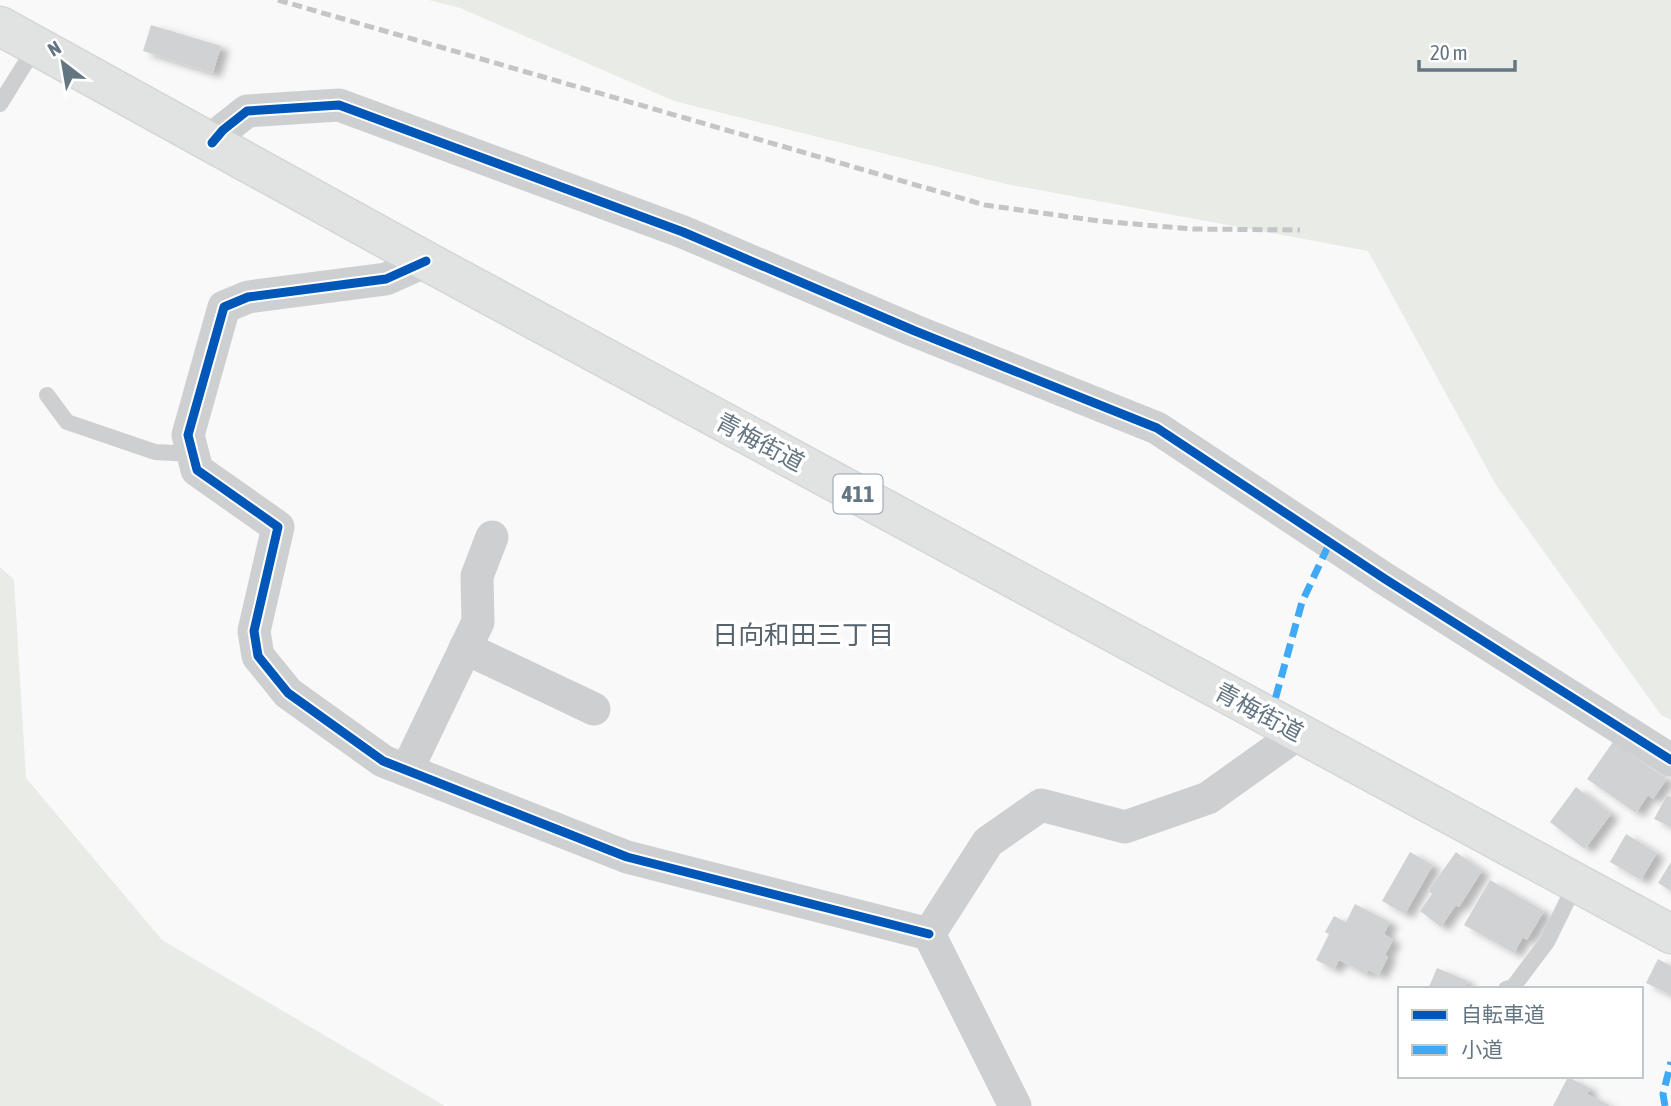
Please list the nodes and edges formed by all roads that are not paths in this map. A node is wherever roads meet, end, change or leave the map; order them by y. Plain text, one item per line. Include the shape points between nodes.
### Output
1 (0, 26) edge
2 (36, 46) junction
3 (0, 104) edge
4 (212, 143) junction
5 (426, 261) junction
6 (47, 394) dead end
7 (193, 454) junction
8 (492, 537) dead end
9 (465, 648) junction
10 (594, 709) dead end
11 (1299, 733) junction
12 (1671, 760) edge
13 (407, 770) junction
14 (1576, 883) junction
15 (929, 934) junction
16 (1671, 934) edge
17 (1511, 987) edge
18 (1015, 1106) edge

1 - 2 highway, 青梅街道 / 411
2 - 3 lane
2 - 4 highway, 青梅街道 / 411
4 - 5 highway, 青梅街道 / 411
4 - 12 street via 247,111 339,105 683,232 1157,428
5 - 7 street via 386,279 248,297 224,307 188,435
5 - 11 highway, 青梅街道 / 411
6 - 7 lane via 67,422 155,452
7 - 13 street via 197,470 278,527 254,631 258,656 288,693 383,761
8 - 9 street via 477,576 478,622
9 - 10 street
9 - 13 street
11 - 14 highway, 青梅街道 / 411
11 - 15 street via 1208,798 1125,827 1041,805 988,842
13 - 15 street via 627,857
14 - 16 highway, 青梅街道 / 411
14 - 17 lane via 1547,942
15 - 18 street

